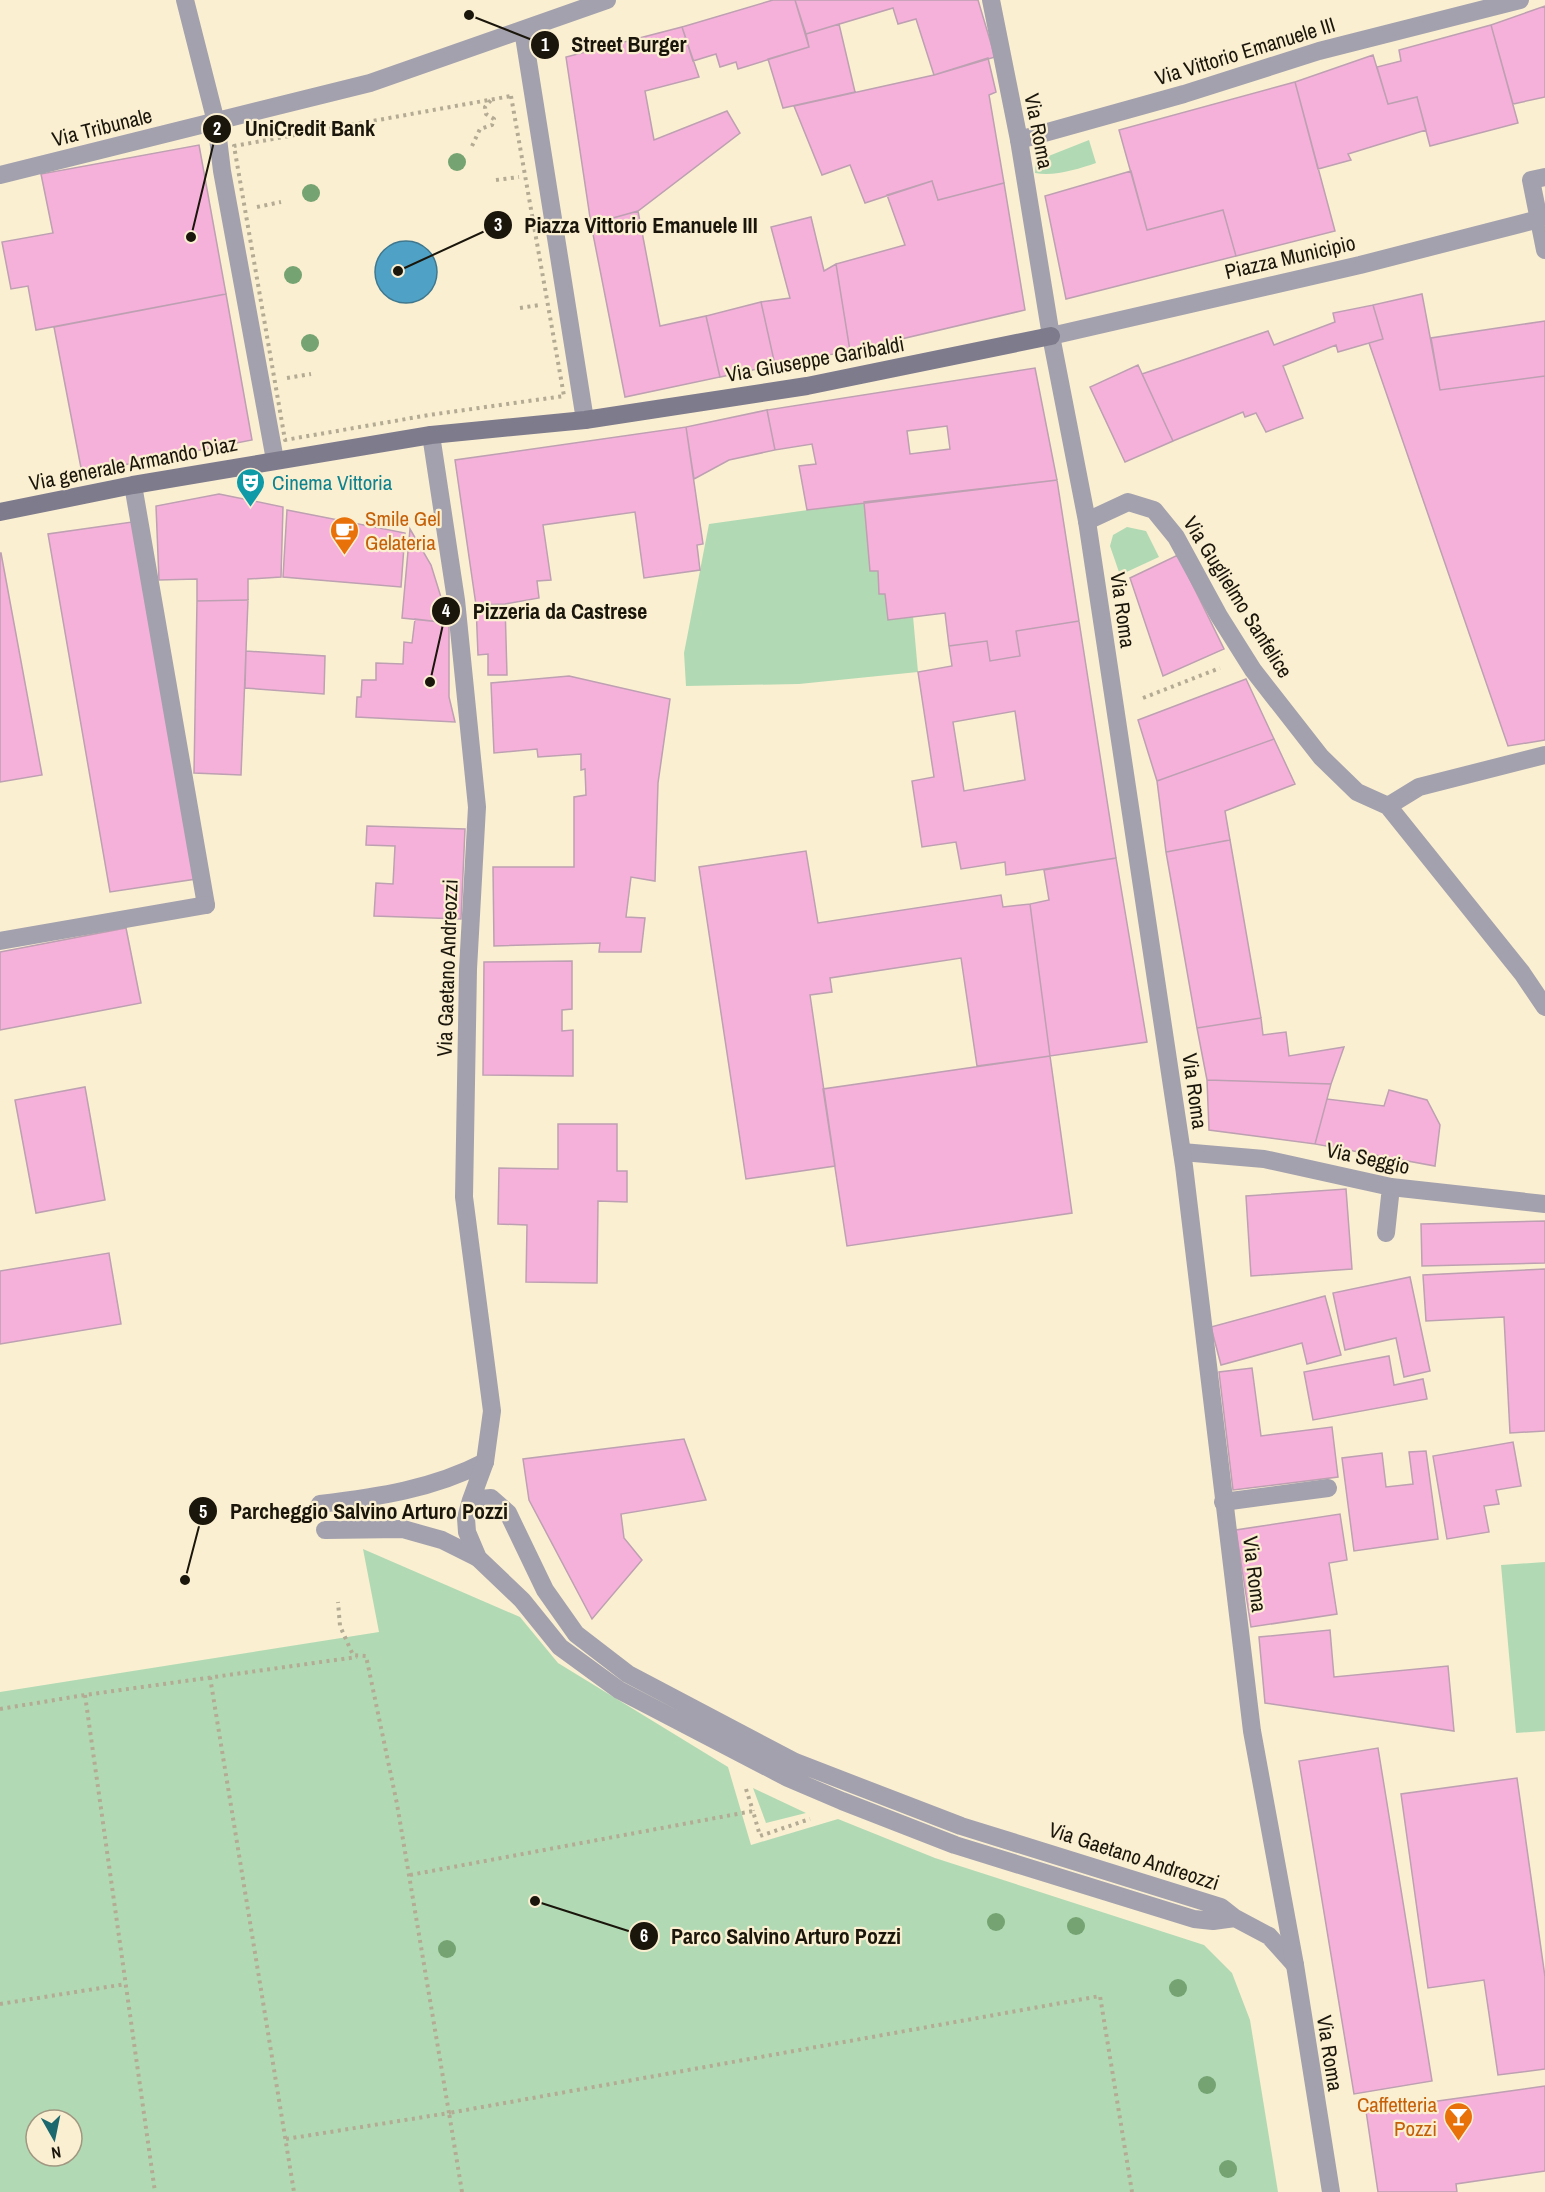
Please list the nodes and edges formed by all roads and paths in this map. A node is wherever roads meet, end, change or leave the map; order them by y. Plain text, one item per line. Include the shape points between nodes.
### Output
1 (185, 0) edge
2 (607, 0) edge
3 (991, 0) edge
4 (1520, 0) edge
5 (523, 30) junction
6 (491, 100) junction
7 (216, 122) junction
8 (1019, 140) junction
9 (472, 146) dead end
10 (0, 175) edge
11 (525, 176) junction
12 (1545, 177) edge
13 (496, 180) dead end
14 (281, 202) dead end
15 (244, 210) junction
16 (1539, 219) junction
17 (1545, 250) edge
18 (548, 304) junction
19 (520, 308) dead end
20 (1051, 336) junction
21 (311, 374) dead end
22 (274, 380) junction
23 (585, 420) junction
24 (431, 435) junction
25 (275, 460) junction
26 (133, 485) junction
27 (0, 512) edge
28 (1087, 521) junction
29 (1245, 658) junction
30 (1115, 709) junction
31 (1545, 755) edge
32 (1388, 806) junction
33 (0, 941) edge
34 (1545, 1006) edge
35 (1182, 1152) junction
36 (1391, 1187) junction
37 (1545, 1204) edge
38 (1386, 1233) dead end
39 (485, 1462) junction
40 (1328, 1488) dead end
41 (471, 1500) junction
42 (1223, 1503) junction
43 (320, 1504) dead end
44 (325, 1530) dead end
45 (478, 1558) junction
46 (338, 1602) dead end
47 (366, 1656) junction
48 (210, 1677) junction
49 (85, 1695) junction
50 (0, 1709) edge
51 (842, 1801) junction
52 (410, 1875) junction
53 (1235, 1918) junction
54 (1295, 1965) junction
55 (126, 1984) junction
56 (0, 2004) edge
57 (449, 2113) junction
58 (286, 2139) junction
59 (155, 2192) edge
60 (294, 2192) edge
61 (462, 2192) edge
62 (1132, 2192) edge
63 (1331, 2192) edge

1 - 7 street
2 - 5 street, Via Tribunale
3 - 8 street, Via Roma
4 - 8 street, Via Vittorio Emanuele III via 1319,51
5 - 7 street, Via Tribunale via 370,83
5 - 23 street
6 - 9 path via 485,107 486,114 494,118 492,125 480,129
6 - 11 path via 511,96
6 - 15 path via 234,146
7 - 10 street, Via Tribunale
7 - 25 street
8 - 20 street, Via Roma
11 - 13 path
11 - 18 path
12 - 16 street via 1531,180
14 - 15 path
15 - 22 path
16 - 17 street
16 - 20 street, Piazza Municipio
18 - 19 path
18 - 22 path via 564,396 285,440
20 - 23 main road, Via Giuseppe Garibaldi via 807,386
20 - 28 street, Via Roma
21 - 22 path
23 - 24 main road, Via Giuseppe Garibaldi
24 - 25 main road, Via generale Armando Diaz
24 - 39 street, Via Gaetano Andreozzi via 456,600 477,807 468,969 464,1197 492,1411
25 - 26 main road, Via generale Armando Diaz
26 - 27 main road, Via generale Armando Diaz
26 - 33 street via 207,905
28 - 29 street, Via Guglielmo Sanfelice via 1128,502 1154,510 1176,537
28 - 30 street, Via Roma
29 - 30 path
29 - 32 street, Via Guglielmo Sanfelice via 1321,757 1357,792
30 - 35 street, Via Roma
31 - 32 street via 1419,787
32 - 34 street, Via Guglielmo Sanfelice
35 - 36 street, Via Seggio via 1264,1159
35 - 42 street, Via Roma
36 - 37 street, Via Seggio
36 - 38 street
39 - 41 street, Via Gaetano Andreozzi
39 - 43 street via 455,1478 408,1491
40 - 42 street
41 - 45 street, Via Gaetano Andreozzi via 467,1532
41 - 53 street, Via Gaetano Andreozzi via 491,1498 508,1513 545,1590 576,1634 628,1674 795,1762 961,1826 1200,1898
42 - 54 street, Via Roma via 1252,1731
44 - 45 street via 403,1529 442,1540
45 - 51 street, Via Gaetano Andreozzi via 522,1600 560,1647 619,1690 788,1778
46 - 47 path via 340,1626 353,1655
47 - 48 path
47 - 52 path
48 - 49 path
48 - 58 path
49 - 50 path
49 - 55 path
51 - 52 path via 823,1814 760,1836 753,1811
51 - 53 street, Via Gaetano Andreozzi via 955,1845 1194,1919 1213,1922
52 - 57 path
53 - 54 street via 1269,1936
54 - 63 street, Via Roma
55 - 56 path
55 - 59 path
57 - 58 path
57 - 61 path
57 - 62 path via 1101,1996
58 - 60 path

